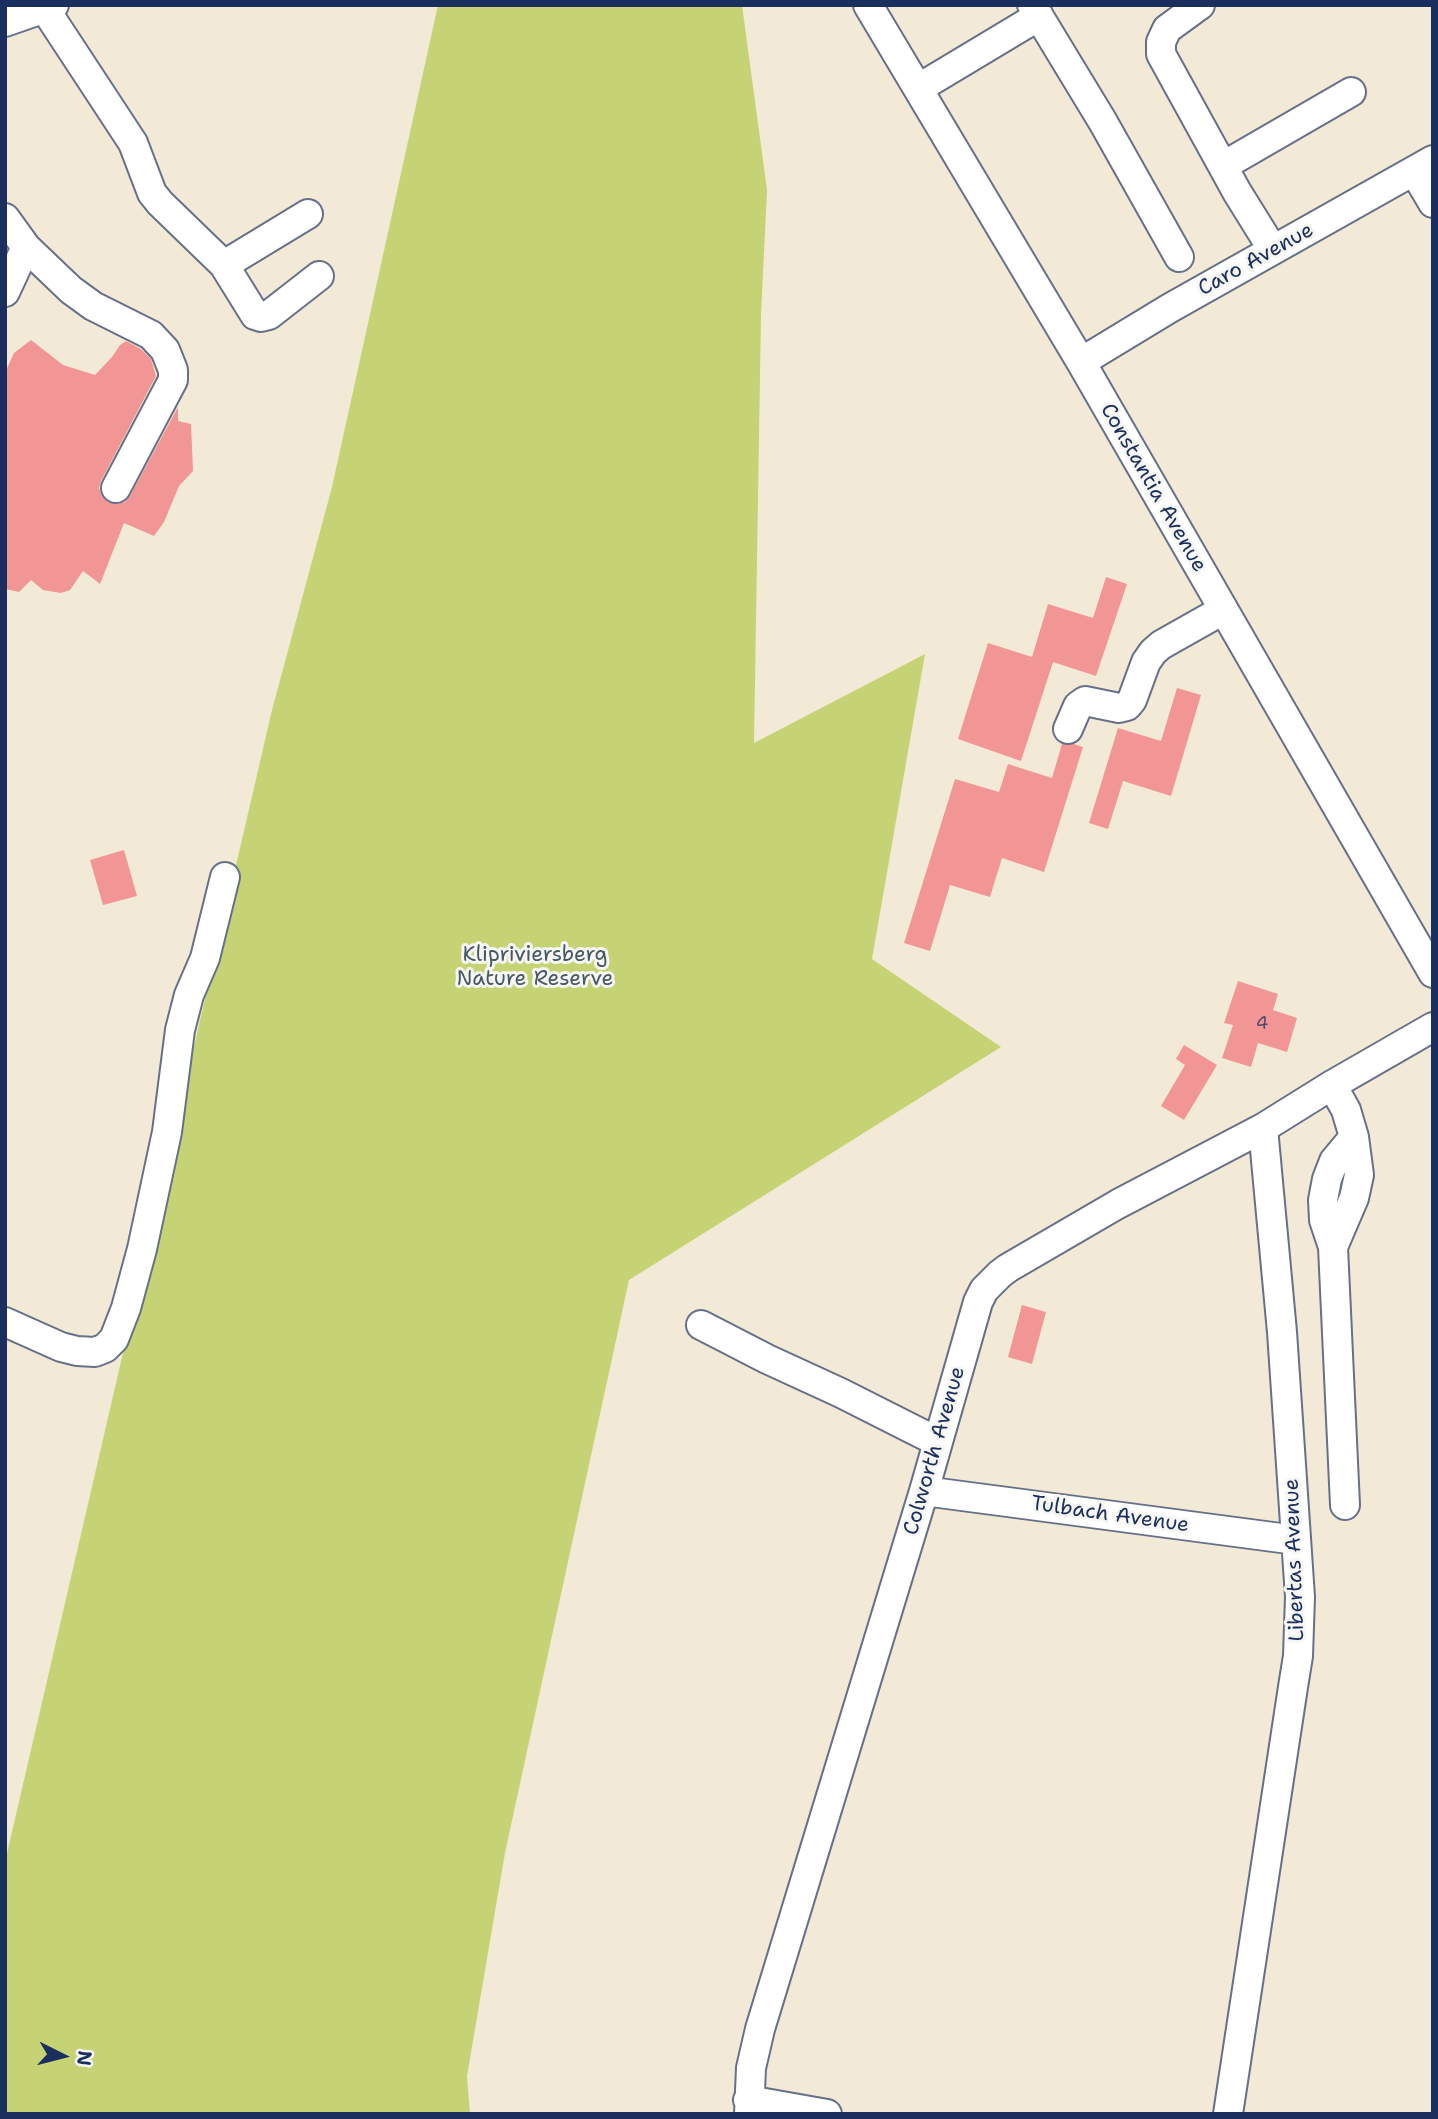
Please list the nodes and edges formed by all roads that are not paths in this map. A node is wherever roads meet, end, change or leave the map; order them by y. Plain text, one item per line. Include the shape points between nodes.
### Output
1 (868, 5) edge
2 (1199, 5) edge
3 (49, 7) edge
4 (1035, 11) edge
5 (5, 22) edge
6 (919, 88) junction
7 (1351, 92) dead end
8 (1223, 166) junction
9 (1423, 166) edge
10 (1433, 203) edge
11 (307, 214) dead end
12 (5, 218) edge
13 (26, 247) junction
14 (1273, 250) junction
15 (1179, 257) dead end
16 (224, 265) junction
17 (319, 276) dead end
18 (5, 292) edge
19 (1081, 362) junction
20 (116, 488) dead end
21 (1223, 610) junction
22 (1068, 729) dead end
23 (225, 877) dead end
24 (1429, 959) edge
25 (1433, 1027) edge
26 (1332, 1085) junction
27 (1263, 1128) junction
28 (5, 1322) edge
29 (701, 1325) dead end
30 (938, 1442) junction
31 (924, 1491) junction
32 (1345, 1506) dead end
33 (1296, 1540) junction
34 (749, 2107) edge
35 (827, 2114) edge
36 (1228, 2114) edge

1 - 6 street, Constantia Avenue
2 - 8 street via 1167,29 1161,54
3 - 5 street
3 - 16 street via 133,143 152,193
4 - 6 street
4 - 15 street
6 - 19 street, Constantia Avenue
7 - 8 street
8 - 14 street
9 - 10 street
9 - 14 street, Caro Avenue
11 - 16 street
12 - 13 street
13 - 18 street
13 - 20 street via 81,298 151,335 166,350 173,370 170,389
14 - 19 street, Caro Avenue
16 - 17 street via 255,315 261,317
19 - 21 street, Constantia Avenue
21 - 22 street via 1153,652 1127,706 1085,701
21 - 24 street, Constantia Avenue
23 - 28 street via 205,958 180,1030 159,1171 134,1282 114,1339 94,1352 77,1352
25 - 26 street, Colworth Avenue
26 - 27 street, Colworth Avenue
26 - 32 street via 1354,1137 1334,1161 1324,1200 1324,1220 1333,1247
27 - 30 street, Colworth Avenue via 1118,1204 1000,1274 978,1303
27 - 33 street, Libertas Avenue
29 - 30 street
30 - 31 street, Colworth Avenue
31 - 33 street, Tulbach Avenue
31 - 34 street, Colworth Avenue via 760,2029 751,2067
33 - 36 street, Libertas Avenue via 1298,1656
34 - 35 street

